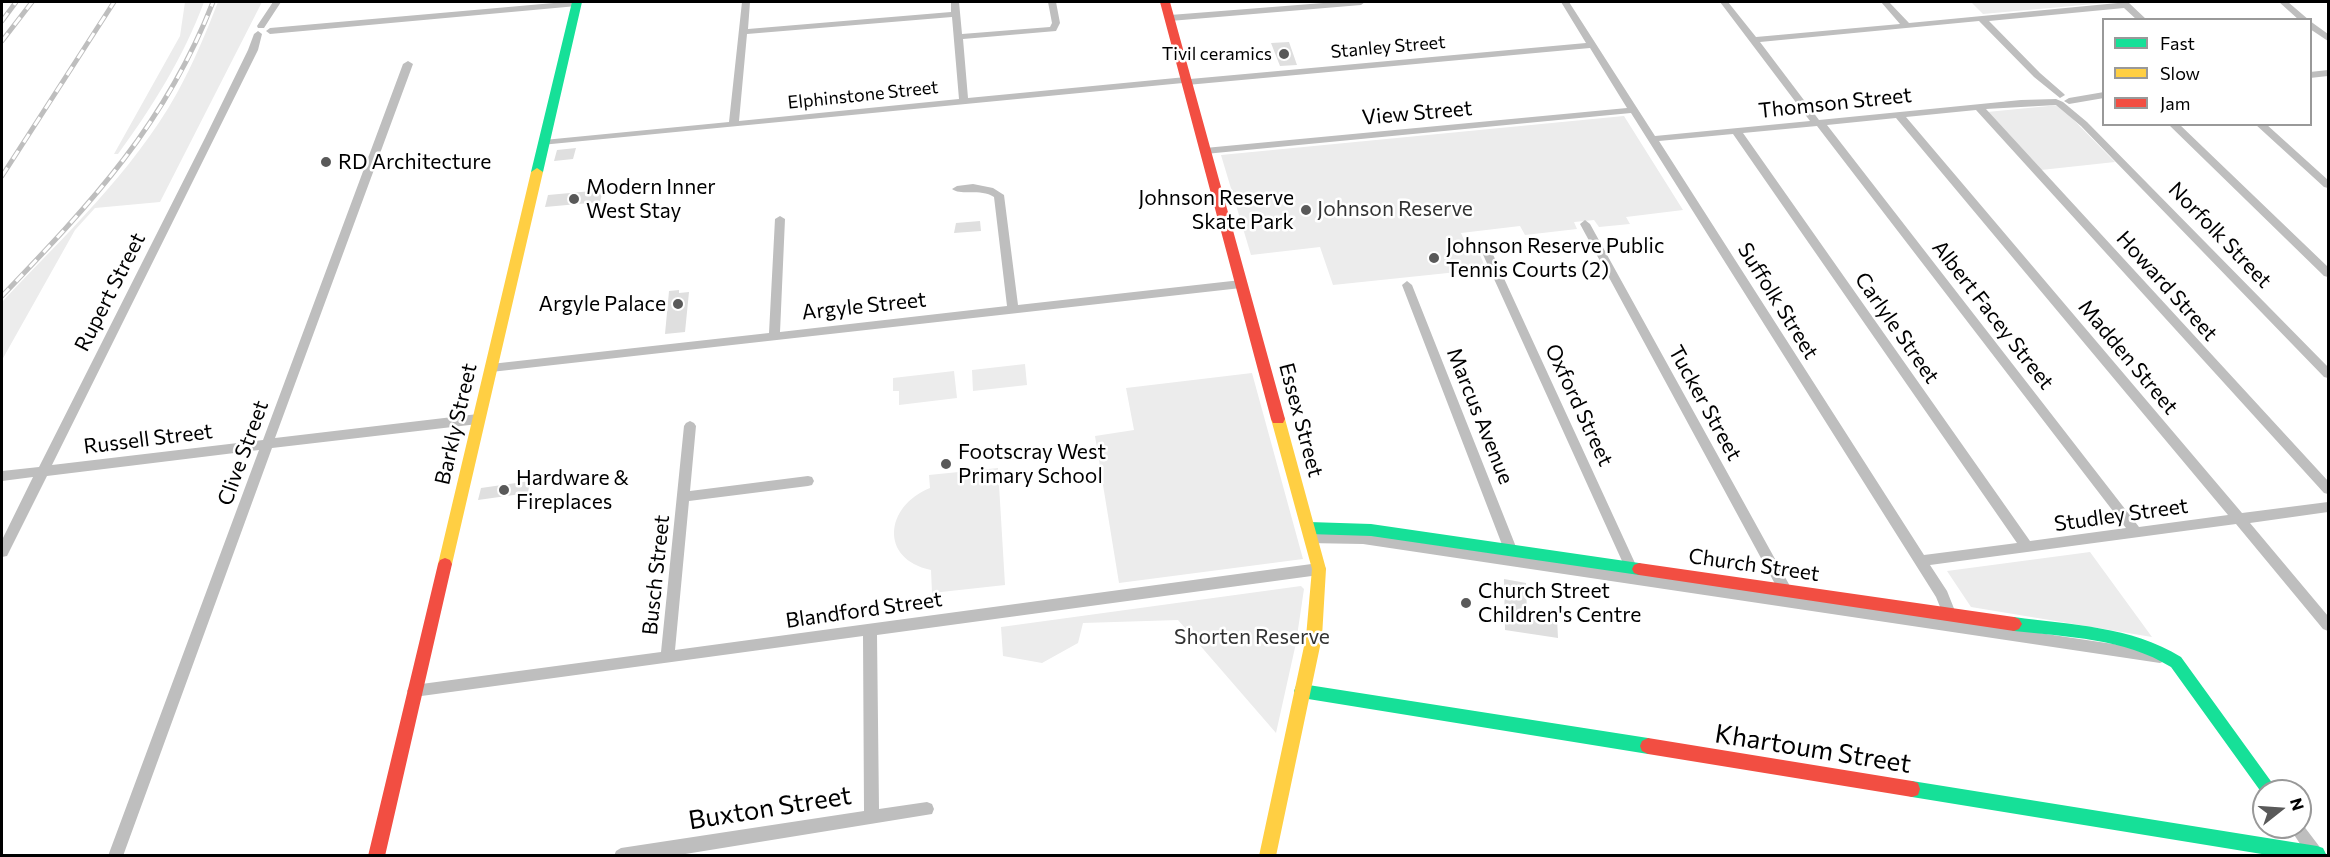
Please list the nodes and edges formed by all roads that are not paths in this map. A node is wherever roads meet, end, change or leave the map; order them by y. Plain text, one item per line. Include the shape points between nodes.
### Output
1 (577, 2) edge
2 (746, 2) edge
3 (955, 2) edge
4 (1052, 2) edge
5 (1165, 2) edge
6 (1361, 2) edge
7 (1564, 2) edge
8 (1724, 2) edge
9 (1885, 2) edge
10 (2283, 2) edge
11 (2125, 3) edge
12 (275, 6) edge
13 (956, 14) junction
14 (1170, 18) junction
15 (1981, 18) junction
16 (2141, 18) edge
17 (2303, 18) edge
18 (1906, 25) junction
19 (2312, 26) edge
20 (266, 29) junction
21 (743, 33) junction
22 (958, 37) junction
23 (2328, 38) edge
24 (1753, 40) junction
25 (1592, 45) junction
26 (408, 64) dead end
27 (2328, 73) edge
28 (2312, 75) edge
29 (1186, 81) junction
30 (2101, 95) edge
31 (2060, 99) junction
32 (964, 102) junction
33 (1977, 107) junction
34 (1633, 110) junction
35 (1899, 115) junction
36 (1819, 123) junction
37 (734, 124) junction
38 (2175, 126) edge
39 (2262, 126) edge
40 (1736, 131) junction
41 (1652, 140) junction
42 (544, 143) junction
43 (1205, 151) junction
44 (2328, 186) edge
45 (957, 189) dead end
46 (780, 219) dead end
47 (1585, 224) dead end
48 (1485, 248) dead end
49 (2328, 273) edge
50 (1241, 284) junction
51 (1407, 285) dead end
52 (1013, 309) junction
53 (774, 336) junction
54 (491, 368) junction
55 (2328, 374) edge
56 (478, 419) junction
57 (690, 426) dead end
58 (267, 444) junction
59 (42, 471) junction
60 (2, 476) edge
61 (808, 481) dead end
62 (2328, 489) edge
63 (684, 497) junction
64 (2328, 507) edge
65 (2239, 518) junction
66 (2136, 532) junction
67 (1310, 534) junction
68 (2027, 547) junction
69 (2, 552) edge
70 (1514, 556) junction
71 (1919, 561) junction
72 (1319, 569) junction
73 (1634, 574) junction
74 (1788, 596) junction
75 (1952, 620) junction
76 (2328, 625) edge
77 (870, 630) junction
78 (667, 657) junction
79 (2180, 670) joint
80 (414, 691) junction
81 (1302, 692) junction
82 (2215, 716) joint
83 (2261, 779) edge
84 (927, 809) dead end
85 (872, 817) junction
86 (2306, 839) edge
87 (115, 855) edge
88 (375, 855) edge
89 (621, 855) edge
90 (1267, 855) edge
91 (2318, 855) edge

1 - 20 street
1 - 42 street, Barkly Street
2 - 21 street
3 - 13 street
4 - 22 street via 1056,23 1053,29
5 - 14 street, Essex Street
6 - 14 street
7 - 25 street, Suffolk Street
8 - 24 street, Albert Facey Street
9 - 18 street
10 - 17 street
11 - 15 street
11 - 16 street
12 - 20 street, Rupert Street
13 - 21 street
13 - 22 street
14 - 29 street, Essex Street
15 - 18 street
15 - 31 street, Norfolk Street
18 - 24 street
19 - 23 street
20 - 59 street, Rupert Street
21 - 37 street
22 - 32 street
24 - 36 street, Albert Facey Street
25 - 29 street, Stanley Street
25 - 34 street, Suffolk Street
26 - 58 street, Clive Street
27 - 28 street
29 - 32 street, Elphinstone Street
29 - 43 street, Essex Street
30 - 31 street, Thomson Street
31 - 33 street, Thomson Street
31 - 55 street, Norfolk Street
32 - 37 street, Elphinstone Street
33 - 35 street, Thomson Street
33 - 62 street, Howard Street
34 - 41 street, Suffolk Street
34 - 43 street, View Street
35 - 36 street, Thomson Street
35 - 65 street, Madden Street
36 - 40 street, Thomson Street
36 - 66 street, Albert Facey Street
37 - 42 street, Elphinstone Street
38 - 49 street
39 - 44 street
40 - 41 street, Thomson Street
40 - 68 street, Carlyle Street
41 - 71 street, Suffolk Street
42 - 54 street, Barkly Street
43 - 50 street, Essex Street
45 - 52 street via 976,187 999,195
46 - 53 street
47 - 74 street, Tucker Street
48 - 73 street, Oxford Street
50 - 52 street, Argyle Street
50 - 67 street, Essex Street
51 - 70 street, Marcus Avenue
52 - 53 street, Argyle Street
53 - 54 street, Argyle Street
54 - 56 street, Barkly Street
56 - 58 street, Russell Street
56 - 80 street, Barkly Street
57 - 63 street, Busch Street
58 - 59 street, Russell Street
58 - 87 street, Clive Street
59 - 60 street, Russell Street
59 - 69 street, Rupert Street
61 - 63 street, Busch Street
63 - 78 street, Busch Street
64 - 65 street, Studley Street
65 - 66 street, Studley Street
65 - 76 street, Madden Street
66 - 68 street, Studley Street
67 - 70 street, Church Street via 1351,528
67 - 72 street, Essex Street
68 - 71 street, Studley Street
70 - 73 street, Church Street
71 - 75 street, Suffolk Street via 1942,595
72 - 77 street, Blandford Street
72 - 81 street, Essex Street via 1317,615
73 - 74 street, Church Street
74 - 75 street, Church Street
75 - 79 street, Church Street via 2132,641 2169,655
77 - 78 street, Blandford Street
77 - 85 street
78 - 80 street, Blandford Street
79 - 82 street
80 - 88 street, Barkly Street
81 - 90 street, Essex Street
81 - 91 street, Khartoum Street
82 - 83 street
84 - 85 street, Buxton Street
85 - 89 street, Buxton Street
86 - 91 street

